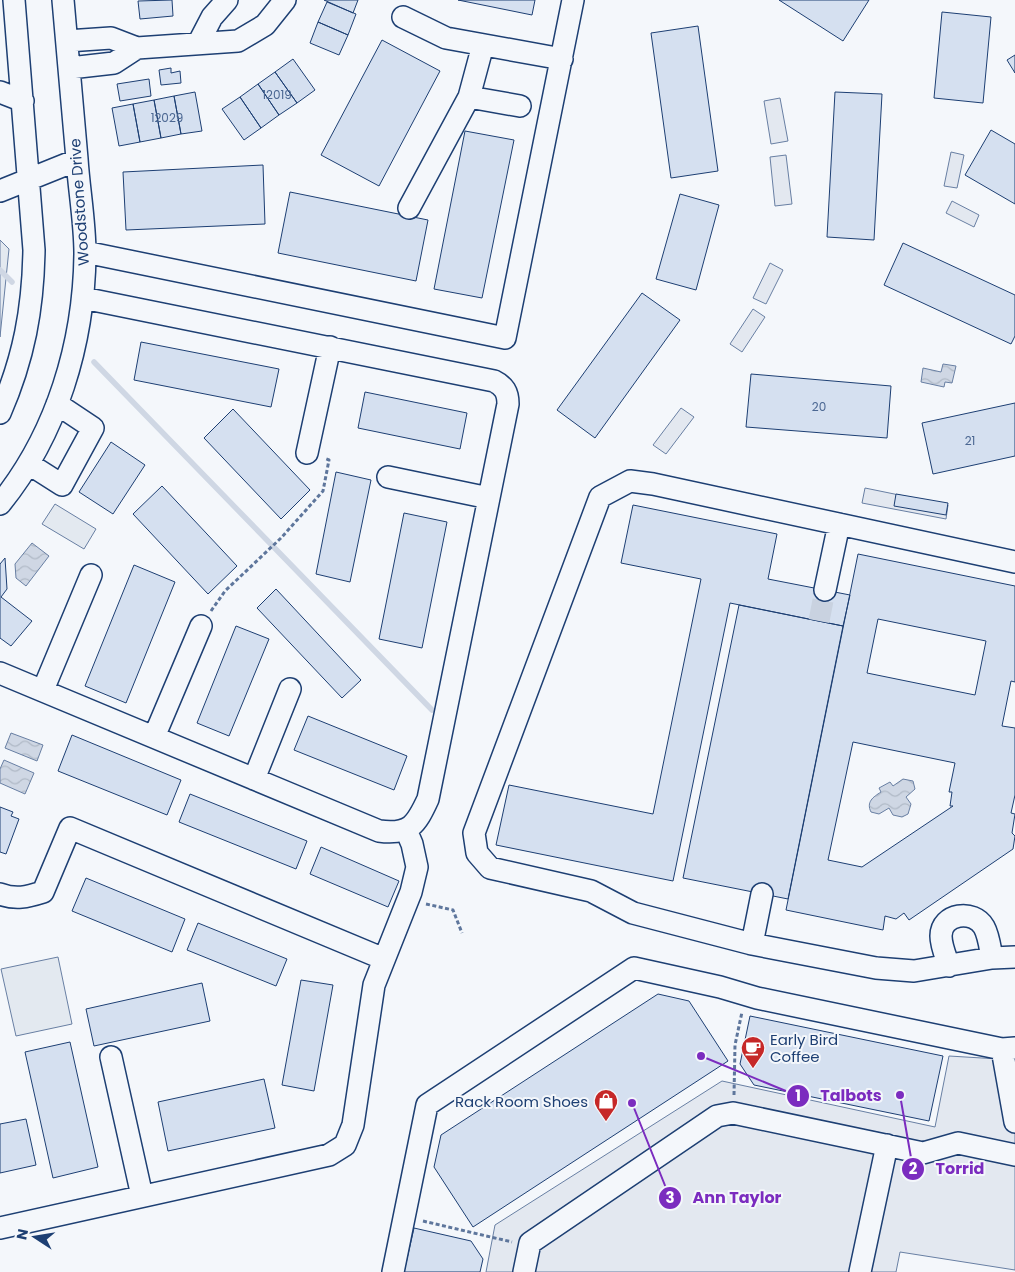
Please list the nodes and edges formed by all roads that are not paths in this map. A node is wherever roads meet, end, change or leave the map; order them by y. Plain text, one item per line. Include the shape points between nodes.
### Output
1 (64, 0) edge
2 (227, 0) edge
3 (285, 0) edge
4 (574, 0) edge
5 (10, 14) edge
6 (403, 17) dead end
7 (67, 41) junction
8 (199, 42) junction
9 (483, 45) junction
10 (137, 48) junction
11 (562, 59) junction
12 (70, 68) junction
13 (0, 92) edge
14 (469, 97) junction
15 (22, 101) junction
16 (520, 106) dead end
17 (77, 160) junction
18 (29, 179) junction
19 (0, 191) edge
20 (409, 208) dead end
21 (85, 252) junction
22 (83, 298) junction
23 (330, 347) junction
24 (57, 404) junction
25 (0, 413) edge
26 (307, 453) road end
27 (29, 464) junction
28 (388, 477) dead end
29 (489, 498) junction
30 (0, 504) edge
31 (839, 524) junction
32 (1015, 562) edge
33 (91, 575) dead end
34 (825, 590) tunnel mouth
35 (201, 626) road end
36 (0, 674) edge
37 (290, 689) dead end
38 (43, 690) junction
39 (154, 737) junction
40 (254, 778) junction
41 (406, 830) junction
42 (0, 894) edge
43 (762, 894) dead end
44 (752, 944) junction
45 (1015, 957) edge
46 (992, 958) junction
47 (384, 959) junction
48 (949, 966) junction
49 (1008, 1049) edge
50 (111, 1057) dead end
51 (1015, 1122) edge
52 (887, 1145) junction
53 (1015, 1155) edge
54 (142, 1196) junction
55 (0, 1228) edge
56 (392, 1272) edge
57 (524, 1272) edge
58 (860, 1272) edge

1 - 7 street, Woodstone Drive
2 - 8 street via 212,17
3 - 8 street via 266,25 238,41
4 - 11 street
5 - 15 street
6 - 9 street via 446,38
7 - 10 street via 111,38
7 - 12 street, Woodstone Drive
8 - 10 street
9 - 11 street
9 - 14 street
10 - 12 street via 114,63
11 - 21 street via 505,338
12 - 17 street, Woodstone Drive
13 - 15 street
14 - 16 street
14 - 20 street
15 - 18 street
17 - 18 street
17 - 21 street, Woodstone Drive
18 - 19 street
18 - 25 street via 33,289 24,346
21 - 22 street, Woodstone Drive
22 - 23 street
22 - 24 street, Woodstone Drive via 75,346
23 - 26 street
23 - 29 street via 494,380 502,385 508,394 508,404
24 - 27 street, Woodstone Drive
24 - 27 street via 92,428 62,485
27 - 30 street, Woodstone Drive
28 - 29 street
29 - 41 street via 428,799 418,820
31 - 32 street
31 - 34 street
31 - 44 street via 630,481 600,497 474,833 477,853 490,868 591,891 633,913
33 - 38 street
35 - 39 street
36 - 38 street
37 - 40 street
38 - 39 street
39 - 40 street
40 - 41 street via 379,831
41 - 47 street via 417,867
42 - 47 street via 24,898 43,892 70,828
43 - 44 street
44 - 48 street via 876,968 914,971
45 - 46 street
46 - 48 street
46 - 48 street via 984,927 979,920 964,915 955,917 943,927 941,935
47 - 54 street via 374,985 353,1125 345,1145 329,1155
49 - 51 street
49 - 56 street via 745,995 634,968 428,1105
50 - 54 street
52 - 53 street via 923,1153 958,1143
52 - 57 street via 733,1113 717,1116 537,1238 530,1246
52 - 58 street
54 - 55 street

